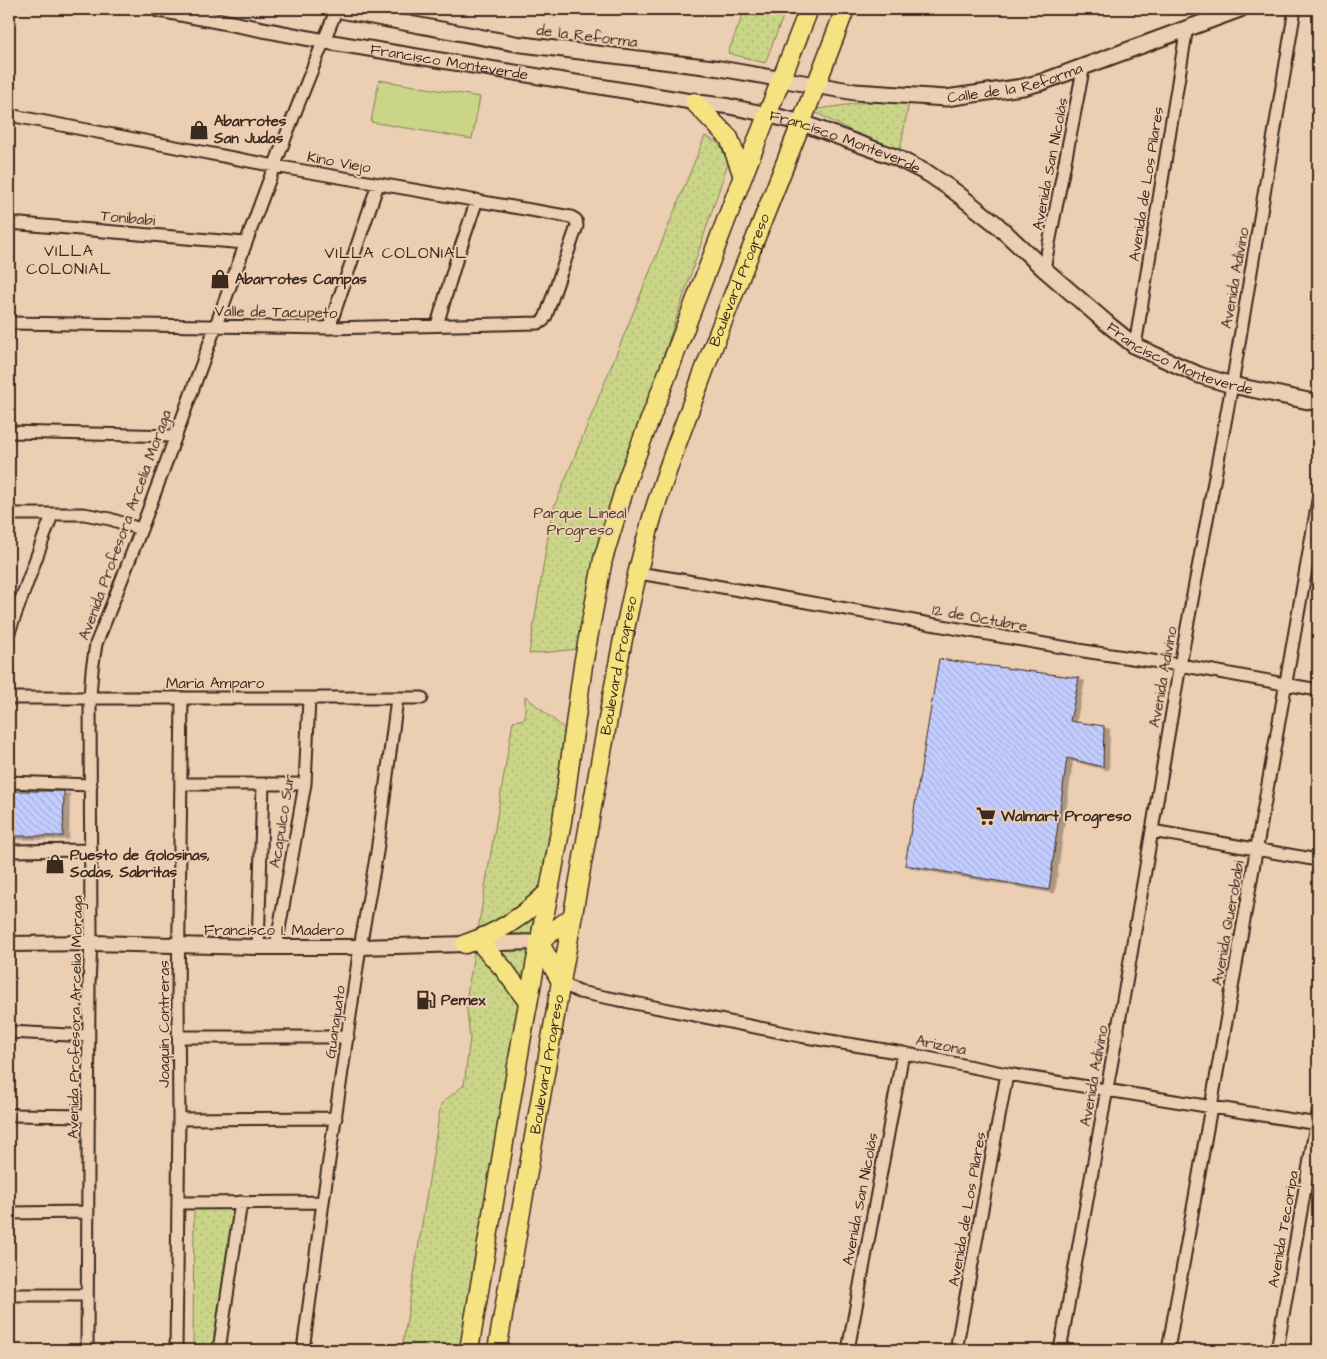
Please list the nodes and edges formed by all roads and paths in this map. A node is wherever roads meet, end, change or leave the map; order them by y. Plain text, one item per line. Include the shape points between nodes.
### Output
1 (156, 9) edge
2 (336, 9) edge
3 (809, 9) edge
4 (845, 9) edge
5 (1240, 9) edge
6 (1295, 9) edge
7 (1187, 27) junction
8 (323, 41) junction
9 (1084, 66) junction
10 (780, 79) junction
11 (816, 85) junction
12 (694, 102) junction
13 (766, 114) junction
14 (9, 116) edge
15 (802, 123) junction
16 (274, 166) junction
17 (743, 176) junction
18 (378, 184) junction
19 (477, 200) junction
20 (9, 222) edge
21 (245, 243) junction
22 (1044, 269) junction
23 (543, 321) joint
24 (9, 323) edge
25 (437, 325) junction
26 (214, 326) junction
27 (329, 328) junction
28 (1135, 346) junction
29 (1232, 385) junction
30 (1318, 404) edge
31 (9, 432) edge
32 (175, 436) junction
33 (1318, 501) edge
34 (9, 514) edge
35 (52, 515) junction
36 (140, 529) junction
37 (638, 573) junction
38 (9, 632) edge
39 (1180, 665) junction
40 (1286, 685) junction
41 (1318, 690) edge
42 (90, 697) junction
43 (9, 698) edge
44 (182, 698) junction
45 (422, 698) dead end
46 (309, 699) junction
47 (398, 699) junction
48 (9, 782) edge
49 (181, 784) junction
50 (263, 784) junction
51 (304, 784) junction
52 (91, 785) junction
53 (1152, 831) junction
54 (1257, 849) junction
55 (91, 850) junction
56 (9, 851) edge
57 (1318, 860) edge
58 (548, 892) junction
59 (572, 917) junction
60 (539, 942) junction
61 (91, 943) junction
62 (9, 944) edge
63 (473, 944) junction
64 (179, 945) junction
65 (276, 946) junction
66 (258, 947) junction
67 (360, 947) junction
68 (562, 983) junction
69 (528, 1002) junction
70 (9, 1032) edge
71 (89, 1036) junction
72 (178, 1037) junction
73 (348, 1037) junction
74 (903, 1053) junction
75 (1007, 1074) junction
76 (1106, 1089) junction
77 (1211, 1106) junction
78 (9, 1115) edge
79 (89, 1116) junction
80 (336, 1118) junction
81 (180, 1119) junction
82 (1318, 1120) edge
83 (241, 1202) junction
84 (323, 1202) junction
85 (178, 1203) junction
86 (88, 1212) junction
87 (9, 1213) edge
88 (9, 1295) edge
89 (88, 1295) junction
90 (86, 1350) edge
91 (176, 1350) edge
92 (219, 1350) edge
93 (303, 1350) edge
94 (469, 1350) edge
95 (497, 1350) edge
96 (848, 1350) edge
97 (956, 1350) edge
98 (1060, 1350) edge
99 (1168, 1350) edge
100 (1277, 1350) edge

1 - 8 street, Francisco Monteverde
2 - 8 street, Avenida Profesora Arcelia Moraga
2 - 10 street, de la Reforma via 518,44 717,68
3 - 10 main road, Boulevard Progreso
4 - 11 main road, Boulevard Progreso
5 - 7 main road, Calle de la Reforma
6 - 29 street, Avenida Adivino
7 - 9 main road, Calle de la Reforma
7 - 28 street, Avenida de Los Pilares
8 - 12 street, Francisco Monteverde
8 - 16 street, Avenida Profesora Arcelia Moraga
9 - 11 main road, Calle de la Reforma via 1023,87 946,98 874,94
9 - 22 street, Avenida San Nicolás
10 - 11 main road, Calle de la Reforma
10 - 13 main road, Boulevard Progreso
11 - 15 main road, Boulevard Progreso
12 - 13 street, Francisco Monteverde
12 - 17 main road via 729,138
13 - 15 main road, Francisco Monteverde
13 - 17 main road, Boulevard Progreso
14 - 16 street, Kino Viejo
15 - 22 main road, Francisco Monteverde via 895,157 929,174 996,224
15 - 37 main road, Boulevard Progreso via 727,310 661,490
16 - 18 street, Kino Viejo
16 - 21 street, Avenida Profesora Arcelia Moraga
17 - 58 main road, Boulevard Progreso via 628,477 603,559 583,664 567,790
18 - 19 street, Kino Viejo
18 - 27 street
19 - 23 street, Kino Viejo via 576,220 577,226
19 - 25 street
20 - 21 street, Tonibabi
21 - 26 street, Avenida Profesora Arcelia Moraga
22 - 28 main road, Francisco Monteverde
23 - 25 street, Valle de Tacupeto
24 - 26 street, Valle de Tacupeto
25 - 27 street, Valle de Tacupeto
26 - 27 street, Valle de Tacupeto
26 - 32 street, Avenida Profesora Arcelia Moraga
28 - 29 main road, Francisco Monteverde via 1199,376
29 - 30 main road, Francisco Monteverde
29 - 39 street, Avenida Adivino
31 - 32 street
32 - 36 street, Avenida Profesora Arcelia Moraga
33 - 40 street, Avenida Querobabi
34 - 35 street
35 - 36 street via 84,514
35 - 38 street
36 - 42 street, Avenida Profesora Arcelia Moraga via 96,644
37 - 39 street, 12 de Octubre
37 - 59 main road, Boulevard Progreso via 624,631
39 - 40 street, 12 de Octubre
39 - 53 street, Avenida Adivino
40 - 41 street, 12 de Octubre
40 - 54 street, Avenida Querobabi
42 - 43 street, María Amparo
42 - 44 street, María Amparo
42 - 52 street, Avenida Profesora Arcelia Moraga
44 - 46 street, María Amparo
44 - 49 street, Joaquín Contreras
45 - 47 street, María Amparo
46 - 47 street, María Amparo
46 - 51 street, Acapulco Sur
47 - 67 street, Guanajuato
48 - 52 street
49 - 50 street
49 - 64 street, Joaquín Contreras
50 - 51 street
50 - 66 street
51 - 65 street, Acapulco Sur
52 - 55 street, Avenida Profesora Arcelia Moraga
53 - 54 street
53 - 76 street, Avenida Adivino
54 - 57 street
54 - 77 street, Avenida Querobabi
55 - 56 street
55 - 61 street, Avenida Profesora Arcelia Moraga
58 - 60 main road, Boulevard Progreso
58 - 63 main road via 510,924
59 - 60 main road
59 - 68 main road, Boulevard Progreso
60 - 63 street, Francisco I. Madero
60 - 68 main road
60 - 69 main road, Boulevard Progreso
61 - 62 street, Francisco I. Madero
61 - 64 street, Francisco I. Madero
61 - 71 street, Avenida Profesora Arcelia Moraga
63 - 67 street, Francisco I. Madero
63 - 69 main road via 504,968
64 - 66 street, Francisco I. Madero
64 - 72 street, Joaquín Contreras
65 - 66 street, Francisco I. Madero
65 - 67 street, Francisco I. Madero
67 - 73 street, Guanajuato
68 - 74 street, Arizona via 579,992
68 - 95 main road, Boulevard Progreso
69 - 94 main road, Boulevard Progreso
70 - 71 street
71 - 79 street, Avenida Profesora Arcelia Moraga
72 - 73 street
72 - 81 street, Joaquín Contreras
73 - 80 street, Guanajuato
74 - 75 street, Arizona
74 - 96 street, Avenida San Nicolás
75 - 76 street, Arizona
75 - 97 street, Avenida de Los Pilares
76 - 77 street, Arizona
76 - 98 street, Avenida Adivino
77 - 82 street, Arizona
77 - 99 street, Avenida Querobabi
78 - 79 street
79 - 86 street, Avenida Profesora Arcelia Moraga
80 - 81 street
80 - 84 street, Guanajuato
81 - 85 street, Joaquín Contreras
82 - 100 street, Avenida Tecoripa
83 - 84 street
83 - 85 street
83 - 92 street
84 - 93 street, Guanajuato
85 - 91 street, Joaquín Contreras
86 - 87 street
86 - 89 street, Avenida Profesora Arcelia Moraga
88 - 89 street
89 - 90 street, Avenida Profesora Arcelia Moraga

